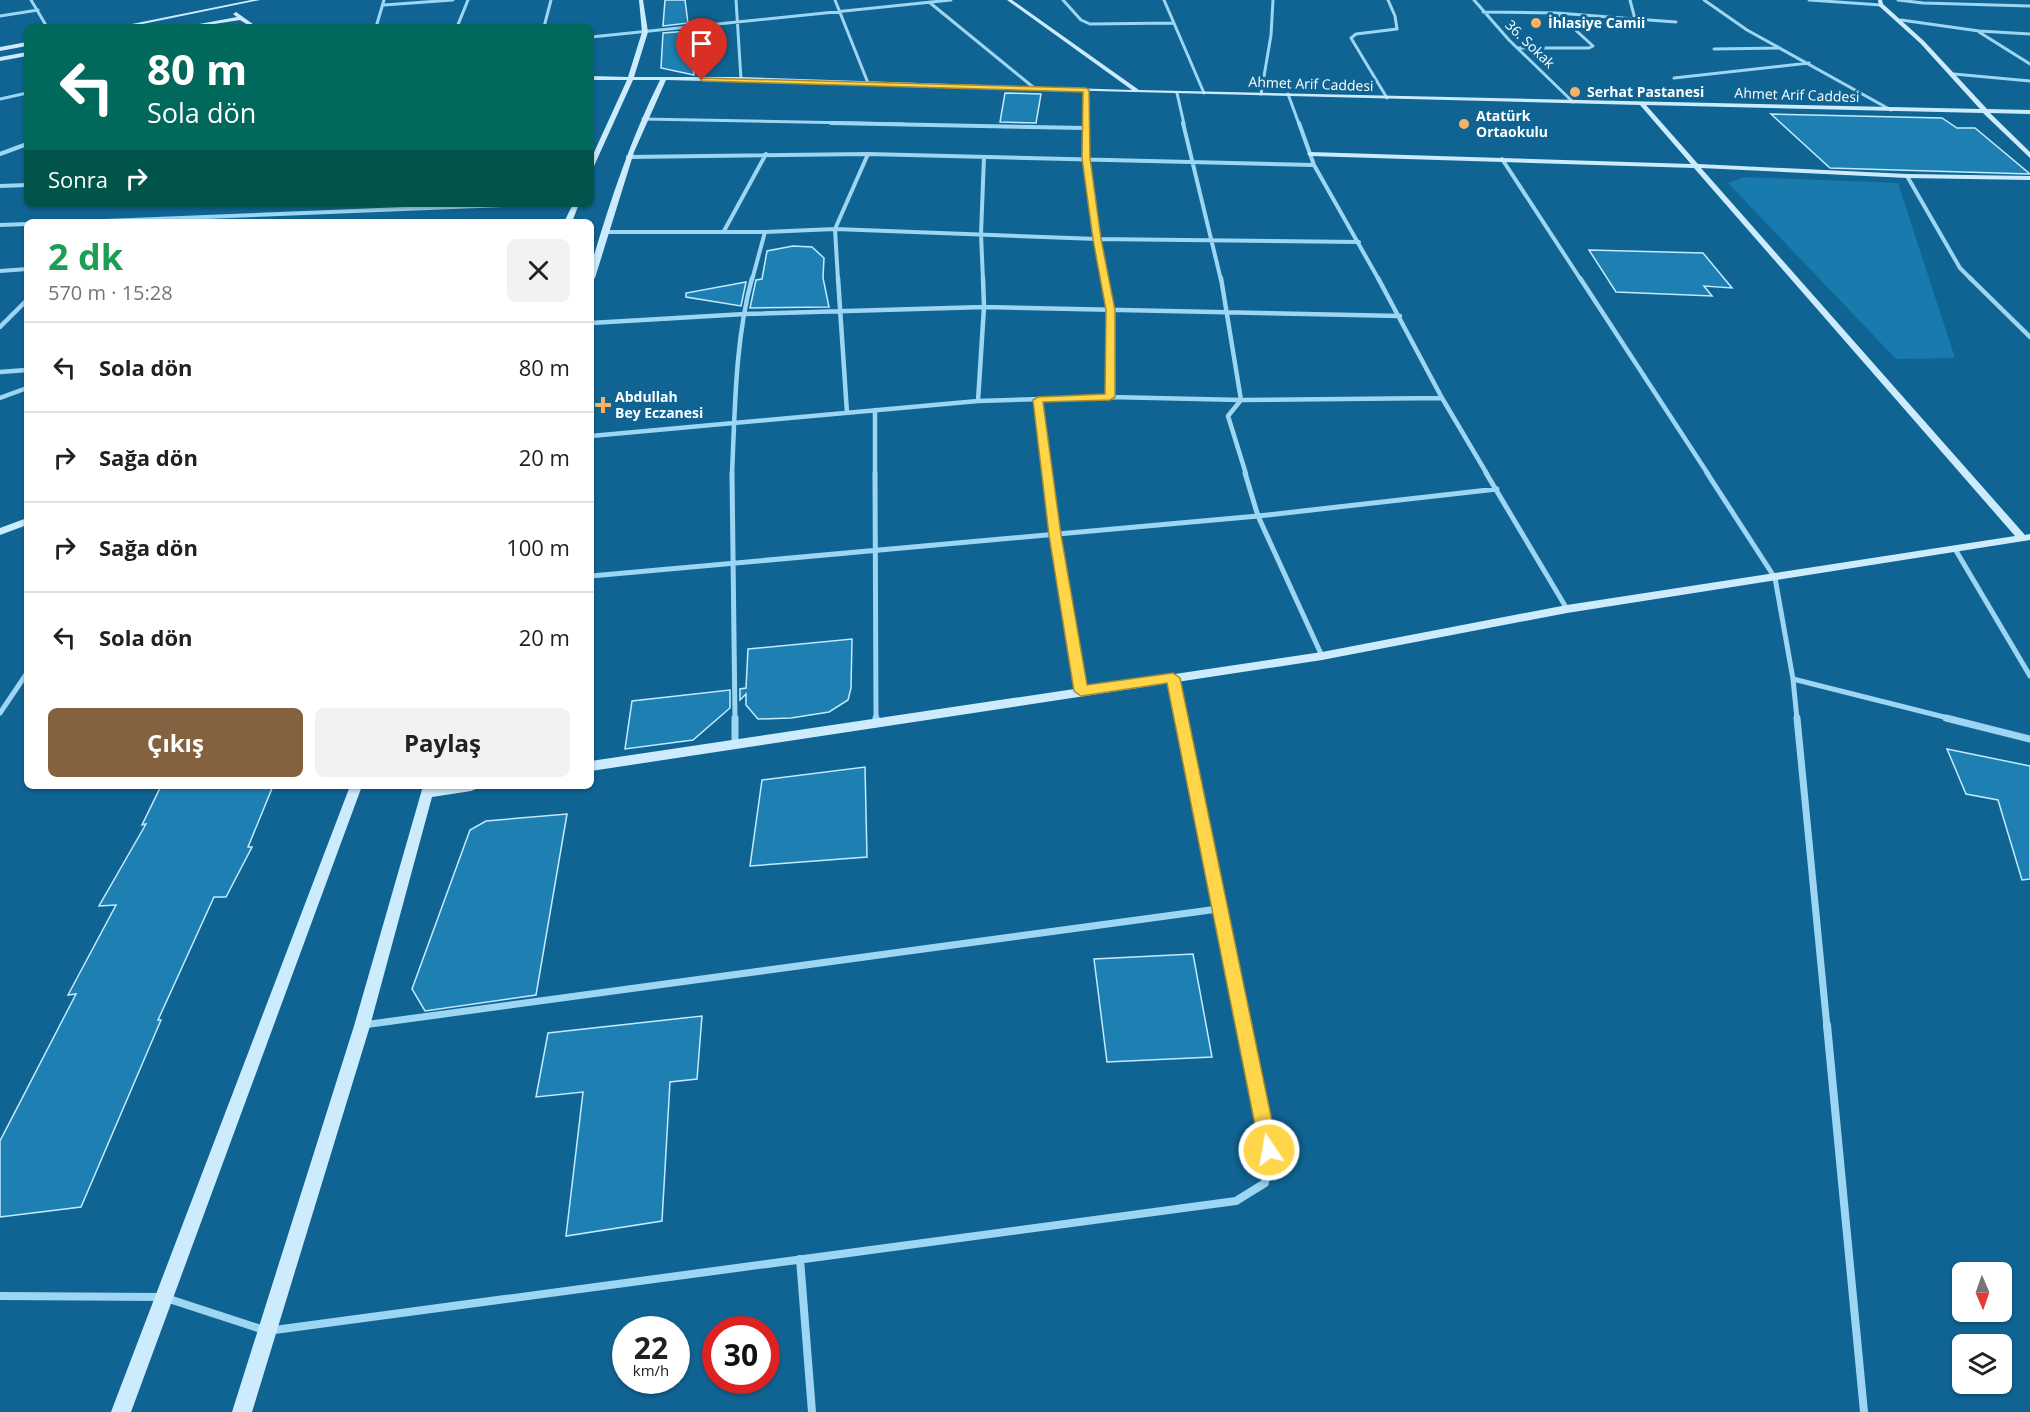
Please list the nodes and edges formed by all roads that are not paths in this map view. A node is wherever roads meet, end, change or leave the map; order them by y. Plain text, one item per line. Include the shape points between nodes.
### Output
1 (31, 0) edge
2 (222, 0) edge
3 (258, 0) edge
4 (384, 0) edge
5 (453, 0) edge
6 (468, 0) edge
7 (551, 0) edge
8 (641, 0) edge
9 (736, 0) edge
10 (835, 0) edge
11 (951, 0) edge
12 (1009, 0) edge
13 (1063, 0) edge
14 (1164, 0) edge
15 (1273, 0) edge
16 (1388, 0) edge
17 (1474, 0) edge
18 (1630, 0) edge
19 (1704, 0) edge
20 (1809, 0) edge
21 (1898, 0) edge
22 (1969, 0) edge
23 (928, 1) edge
24 (1880, 2) edge
25 (384, 5) junction
26 (1983, 6) junction
27 (2030, 6) edge
28 (228, 7) junction
29 (39, 10) junction
30 (841, 11) junction
31 (1483, 12) junction
32 (1557, 13) junction
33 (0, 16) edge
34 (241, 18) junction
35 (1635, 19) junction
36 (1901, 20) junction
37 (1676, 22) dead end
38 (738, 23) junction
39 (1174, 23) junction
40 (46, 24) edge
41 (136, 24) edge
42 (204, 24) edge
43 (250, 24) edge
44 (377, 24) edge
45 (458, 24) edge
46 (545, 24) edge
47 (1979, 31) junction
48 (645, 32) junction
49 (2030, 34) edge
50 (594, 37) edge
51 (24, 45) edge
52 (1517, 48) junction
53 (1780, 48) junction
54 (0, 49) edge
55 (1714, 49) dead end
56 (24, 55) edge
57 (0, 59) edge
58 (1809, 63) junction
59 (2030, 64) edge
60 (1954, 74) junction
61 (594, 78) edge
62 (1674, 78) dead end
63 (630, 80) junction
64 (663, 80) junction
65 (741, 80) junction
66 (2030, 81) edge
67 (868, 83) junction
68 (1033, 87) junction
69 (1086, 90) junction
70 (1137, 91) junction
71 (1177, 93) junction
72 (1204, 93) junction
73 (24, 94) edge
74 (1261, 94) junction
75 (1288, 94) junction
76 (1387, 98) junction
77 (0, 99) edge
78 (1573, 102) junction
79 (1640, 102) junction
80 (1891, 110) junction
81 (1985, 111) junction
82 (2030, 112) edge
83 (643, 119) junction
84 (1084, 129) junction
85 (24, 145) edge
86 (0, 154) edge
87 (766, 154) junction
88 (868, 154) junction
89 (1310, 154) junction
90 (2030, 156) edge
91 (628, 157) junction
92 (984, 157) junction
93 (594, 158) edge
94 (1086, 158) junction
95 (1502, 159) junction
96 (1191, 160) junction
97 (1314, 165) junction
98 (1698, 166) junction
99 (1907, 176) junction
100 (2030, 178) edge
101 (24, 185) edge
102 (0, 186) edge
103 (452, 207) edge
104 (154, 219) edge
105 (24, 224) edge
106 (0, 225) edge
107 (836, 229) junction
108 (724, 231) junction
109 (605, 232) junction
110 (765, 232) junction
111 (981, 234) junction
112 (1097, 239) junction
113 (1212, 241) junction
114 (1359, 242) junction
115 (594, 268) edge
116 (24, 269) edge
117 (0, 271) edge
118 (24, 303) edge
119 (984, 307) junction
120 (1111, 310) junction
121 (840, 313) junction
122 (745, 314) junction
123 (1228, 314) junction
124 (1400, 316) junction
125 (594, 323) edge
126 (0, 327) edge
127 (2030, 337) edge
128 (24, 370) edge
129 (0, 372) edge
130 (24, 388) edge
131 (1110, 397) junction
132 (0, 398) edge
133 (1442, 398) junction
134 (1038, 400) junction
135 (1241, 400) junction
136 (978, 401) junction
137 (875, 410) junction
138 (847, 413) junction
139 (735, 424) junction
140 (594, 436) edge
141 (1497, 489) junction
142 (1257, 516) junction
143 (24, 522) edge
144 (0, 532) edge
145 (1055, 535) junction
146 (2026, 537) edge
147 (1955, 549) junction
148 (876, 551) junction
149 (732, 565) junction
150 (594, 576) edge
151 (1775, 578) junction
152 (1567, 609) junction
153 (1322, 656) junction
154 (2030, 676) edge
155 (24, 677) edge
156 (1173, 678) junction
157 (1793, 679) junction
158 (1081, 691) junction
159 (0, 712) edge
160 (876, 724) junction
161 (2030, 738) edge
162 (735, 743) junction
163 (594, 766) edge
164 (355, 789) edge
165 (428, 790) edge
166 (1218, 909) junction
167 (362, 1026) junction
168 (800, 1259) junction
169 (0, 1296) edge
170 (163, 1298) junction
171 (267, 1331) junction
172 (120, 1412) edge
173 (242, 1412) edge
174 (812, 1412) edge
175 (1864, 1412) edge

1 - 29 street
2 - 28 street
3 - 28 street
4 - 25 street
5 - 25 street
6 - 45 street
7 - 46 street
8 - 48 street
9 - 38 street
10 - 30 street
11 - 23 street
12 - 70 street
13 - 39 street via 1090,24
14 - 39 street
15 - 74 street
16 - 76 street via 1397,29 1351,38
17 - 31 street, 36. Sokak
18 - 35 street
19 - 53 street
20 - 24 street
21 - 26 street
22 - 26 street
23 - 30 street
23 - 68 street
24 - 36 street
25 - 44 street
26 - 27 street
28 - 34 street
28 - 41 street
29 - 33 street
29 - 40 street
30 - 38 street
30 - 67 street
31 - 32 street
31 - 52 street, 36. Sokak
32 - 35 street
32 - 52 street via 1593,46
34 - 42 street
34 - 43 street
35 - 37 street
36 - 47 street
36 - 60 street
38 - 48 street
38 - 65 street
39 - 72 street
47 - 49 street
47 - 59 street
48 - 50 street
48 - 63 street
51 - 54 street
52 - 78 street, 36. Sokak
53 - 55 street
53 - 58 street
56 - 57 street
58 - 62 street
58 - 80 street
60 - 66 street
60 - 81 street
61 - 63 street, Ahmet Arif Caddesi
63 - 64 street, Ahmet Arif Caddesi
63 - 93 street
64 - 65 street, Ahmet Arif Caddesi
64 - 83 street
65 - 67 street, Ahmet Arif Caddesi
67 - 68 street, Ahmet Arif Caddesi
68 - 69 street, Ahmet Arif Caddesi
69 - 70 street, Ahmet Arif Caddesi
69 - 84 street
70 - 71 street, Ahmet Arif Caddesi
71 - 72 street, Ahmet Arif Caddesi
71 - 96 street
72 - 74 street, Ahmet Arif Caddesi
73 - 77 street
74 - 75 street, Ahmet Arif Caddesi
75 - 76 street, Ahmet Arif Caddesi
75 - 89 street
76 - 78 street, Ahmet Arif Caddesi
78 - 79 street, Ahmet Arif Caddesi
79 - 80 street, Ahmet Arif Caddesi
79 - 98 street
80 - 81 street, Ahmet Arif Caddesi
81 - 82 street, Ahmet Arif Caddesi
81 - 90 street
83 - 84 street
83 - 91 street
84 - 94 street
85 - 86 street
87 - 88 street
87 - 91 street
87 - 108 street
88 - 92 street
88 - 107 street
89 - 95 street
89 - 97 street
91 - 109 street
92 - 94 street
92 - 111 street
94 - 96 street
94 - 112 street
95 - 98 street
95 - 151 street
96 - 97 street
96 - 113 street
97 - 114 street
98 - 99 street
98 - 146 street
99 - 100 street
99 - 127 street via 1960,268
101 - 102 street
103 - 104 street
105 - 106 street
107 - 110 street
107 - 111 street
107 - 121 street
108 - 109 street
108 - 110 street
109 - 115 street
110 - 122 street
111 - 112 street
111 - 119 street
112 - 113 street
112 - 120 street
113 - 114 street
113 - 123 street
114 - 124 street
116 - 117 street
118 - 126 street
119 - 120 street
119 - 121 street
119 - 136 street
120 - 123 street
120 - 131 street
121 - 122 street
121 - 138 street
122 - 125 street
122 - 139 street
123 - 124 street
123 - 135 street
124 - 133 street
128 - 129 street
130 - 132 street
131 - 134 street
131 - 135 street
133 - 135 street
133 - 141 street
134 - 136 street
134 - 145 street
135 - 142 street via 1228,416
136 - 137 street
137 - 138 street
137 - 148 street
138 - 139 street
139 - 140 street
139 - 149 street
141 - 142 street
141 - 152 street
142 - 145 street
142 - 153 street
143 - 144 street
145 - 148 street
145 - 158 street
146 - 147 street
147 - 151 street
147 - 154 street
148 - 149 street
148 - 160 street
149 - 150 street
149 - 162 street
151 - 152 street
151 - 157 street
152 - 153 street
153 - 156 street
155 - 159 street
156 - 158 street
156 - 166 street
157 - 161 street
157 - 175 street
158 - 160 street
160 - 162 street
162 - 163 street
164 - 170 street
165 - 167 street
166 - 167 street
166 - 168 street via 1269,1150 1264,1183 1236,1201
167 - 171 street
168 - 171 street
168 - 174 street
169 - 170 street
170 - 171 street
170 - 172 street
171 - 173 street

